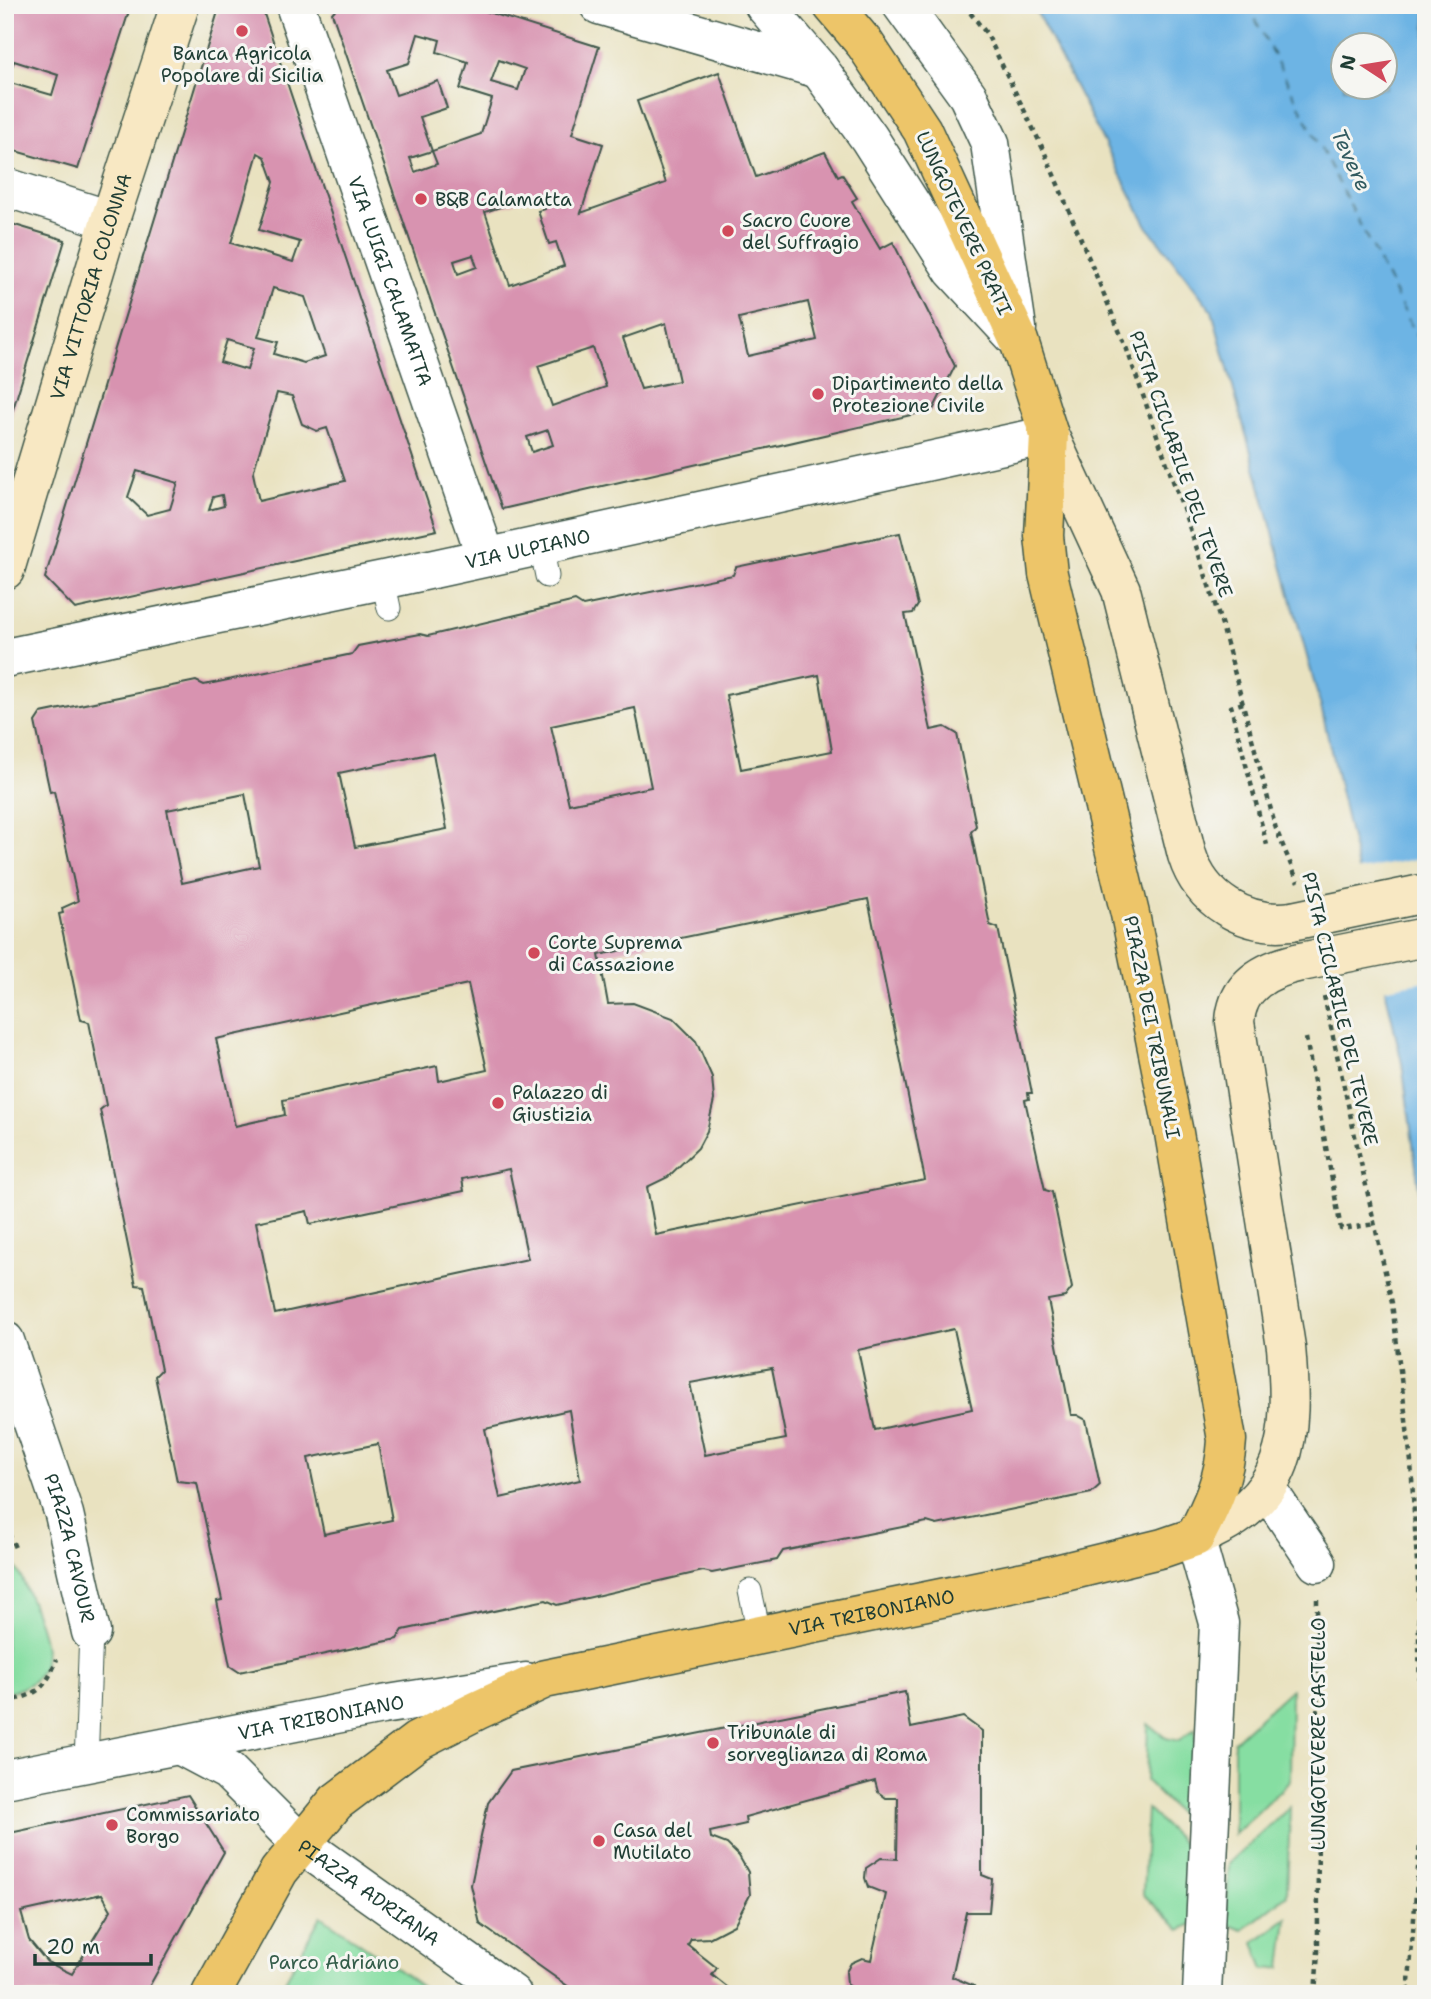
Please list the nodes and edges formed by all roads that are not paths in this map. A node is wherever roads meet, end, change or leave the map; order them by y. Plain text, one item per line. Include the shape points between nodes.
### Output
1 (180, 5) edge
2 (295, 5) edge
3 (599, 5) edge
4 (764, 5) edge
5 (832, 5) edge
6 (902, 5) edge
7 (819, 69) junction
8 (5, 187) edge
9 (110, 220) junction
10 (1019, 341) junction
11 (1049, 435) junction
12 (486, 557) junction
13 (5, 570) edge
14 (5, 658) edge
15 (1426, 893) edge
16 (1426, 937) edge
17 (5, 1341) edge
18 (1267, 1489) junction
19 (1195, 1537) junction
20 (1317, 1563) road end
21 (750, 1591) dead end
22 (91, 1632) joint
23 (760, 1637) junction
24 (545, 1679) junction
25 (179, 1745) junction
26 (86, 1763) junction
27 (5, 1779) edge
28 (301, 1844) junction
29 (211, 1994) edge
30 (512, 1994) edge
31 (1202, 1994) edge

1 - 9 street, VIA VITTORIA COLONNA
2 - 12 street, VIA LUIGI CALAMATTA
3 - 7 street
4 - 7 street, LUNGOTEVERE PRATI
5 - 10 main road, LUNGOTEVERE PRATI via 865,44 922,130
6 - 10 street, LUNGOTEVERE PRATI via 968,96 990,143
7 - 10 street, LUNGOTEVERE PRATI via 953,270
8 - 9 street
9 - 13 street, VIA VITTORIA COLONNA
10 - 11 main road, LUNGOTEVERE PRATI
11 - 12 street, VIA ULPIANO via 544,561
11 - 15 street, bridge via 1121,590 1191,867 1204,888 1228,908 1255,920 1289,910
11 - 19 main road, PIAZZA DEI TRIBUNALI via 1044,536 1048,574 1130,914 1227,1440 1220,1486
12 - 14 street, VIA ULPIANO via 386,594
16 - 18 street, bridge via 1265,973 1237,1003 1235,1022 1288,1370 1286,1439
17 - 22 street, PIAZZA CAVOUR via 64,1514
18 - 19 street via 1227,1523
18 - 20 street
19 - 23 main road, VIA TRIBONIANO via 1044,1577
19 - 31 street via 1219,1623
21 - 23 lane
22 - 26 lane, PIAZZA CAVOUR
23 - 24 main road, VIA TRIBONIANO
24 - 25 street, VIA TRIBONIANO
24 - 28 main road, VIA TRIBONIANO via 402,1751 336,1802
25 - 26 street
25 - 28 street via 239,1780
26 - 27 street
28 - 29 main road, PIAZZA ADRIANA via 262,1898
28 - 30 street, PIAZZA ADRIANA

